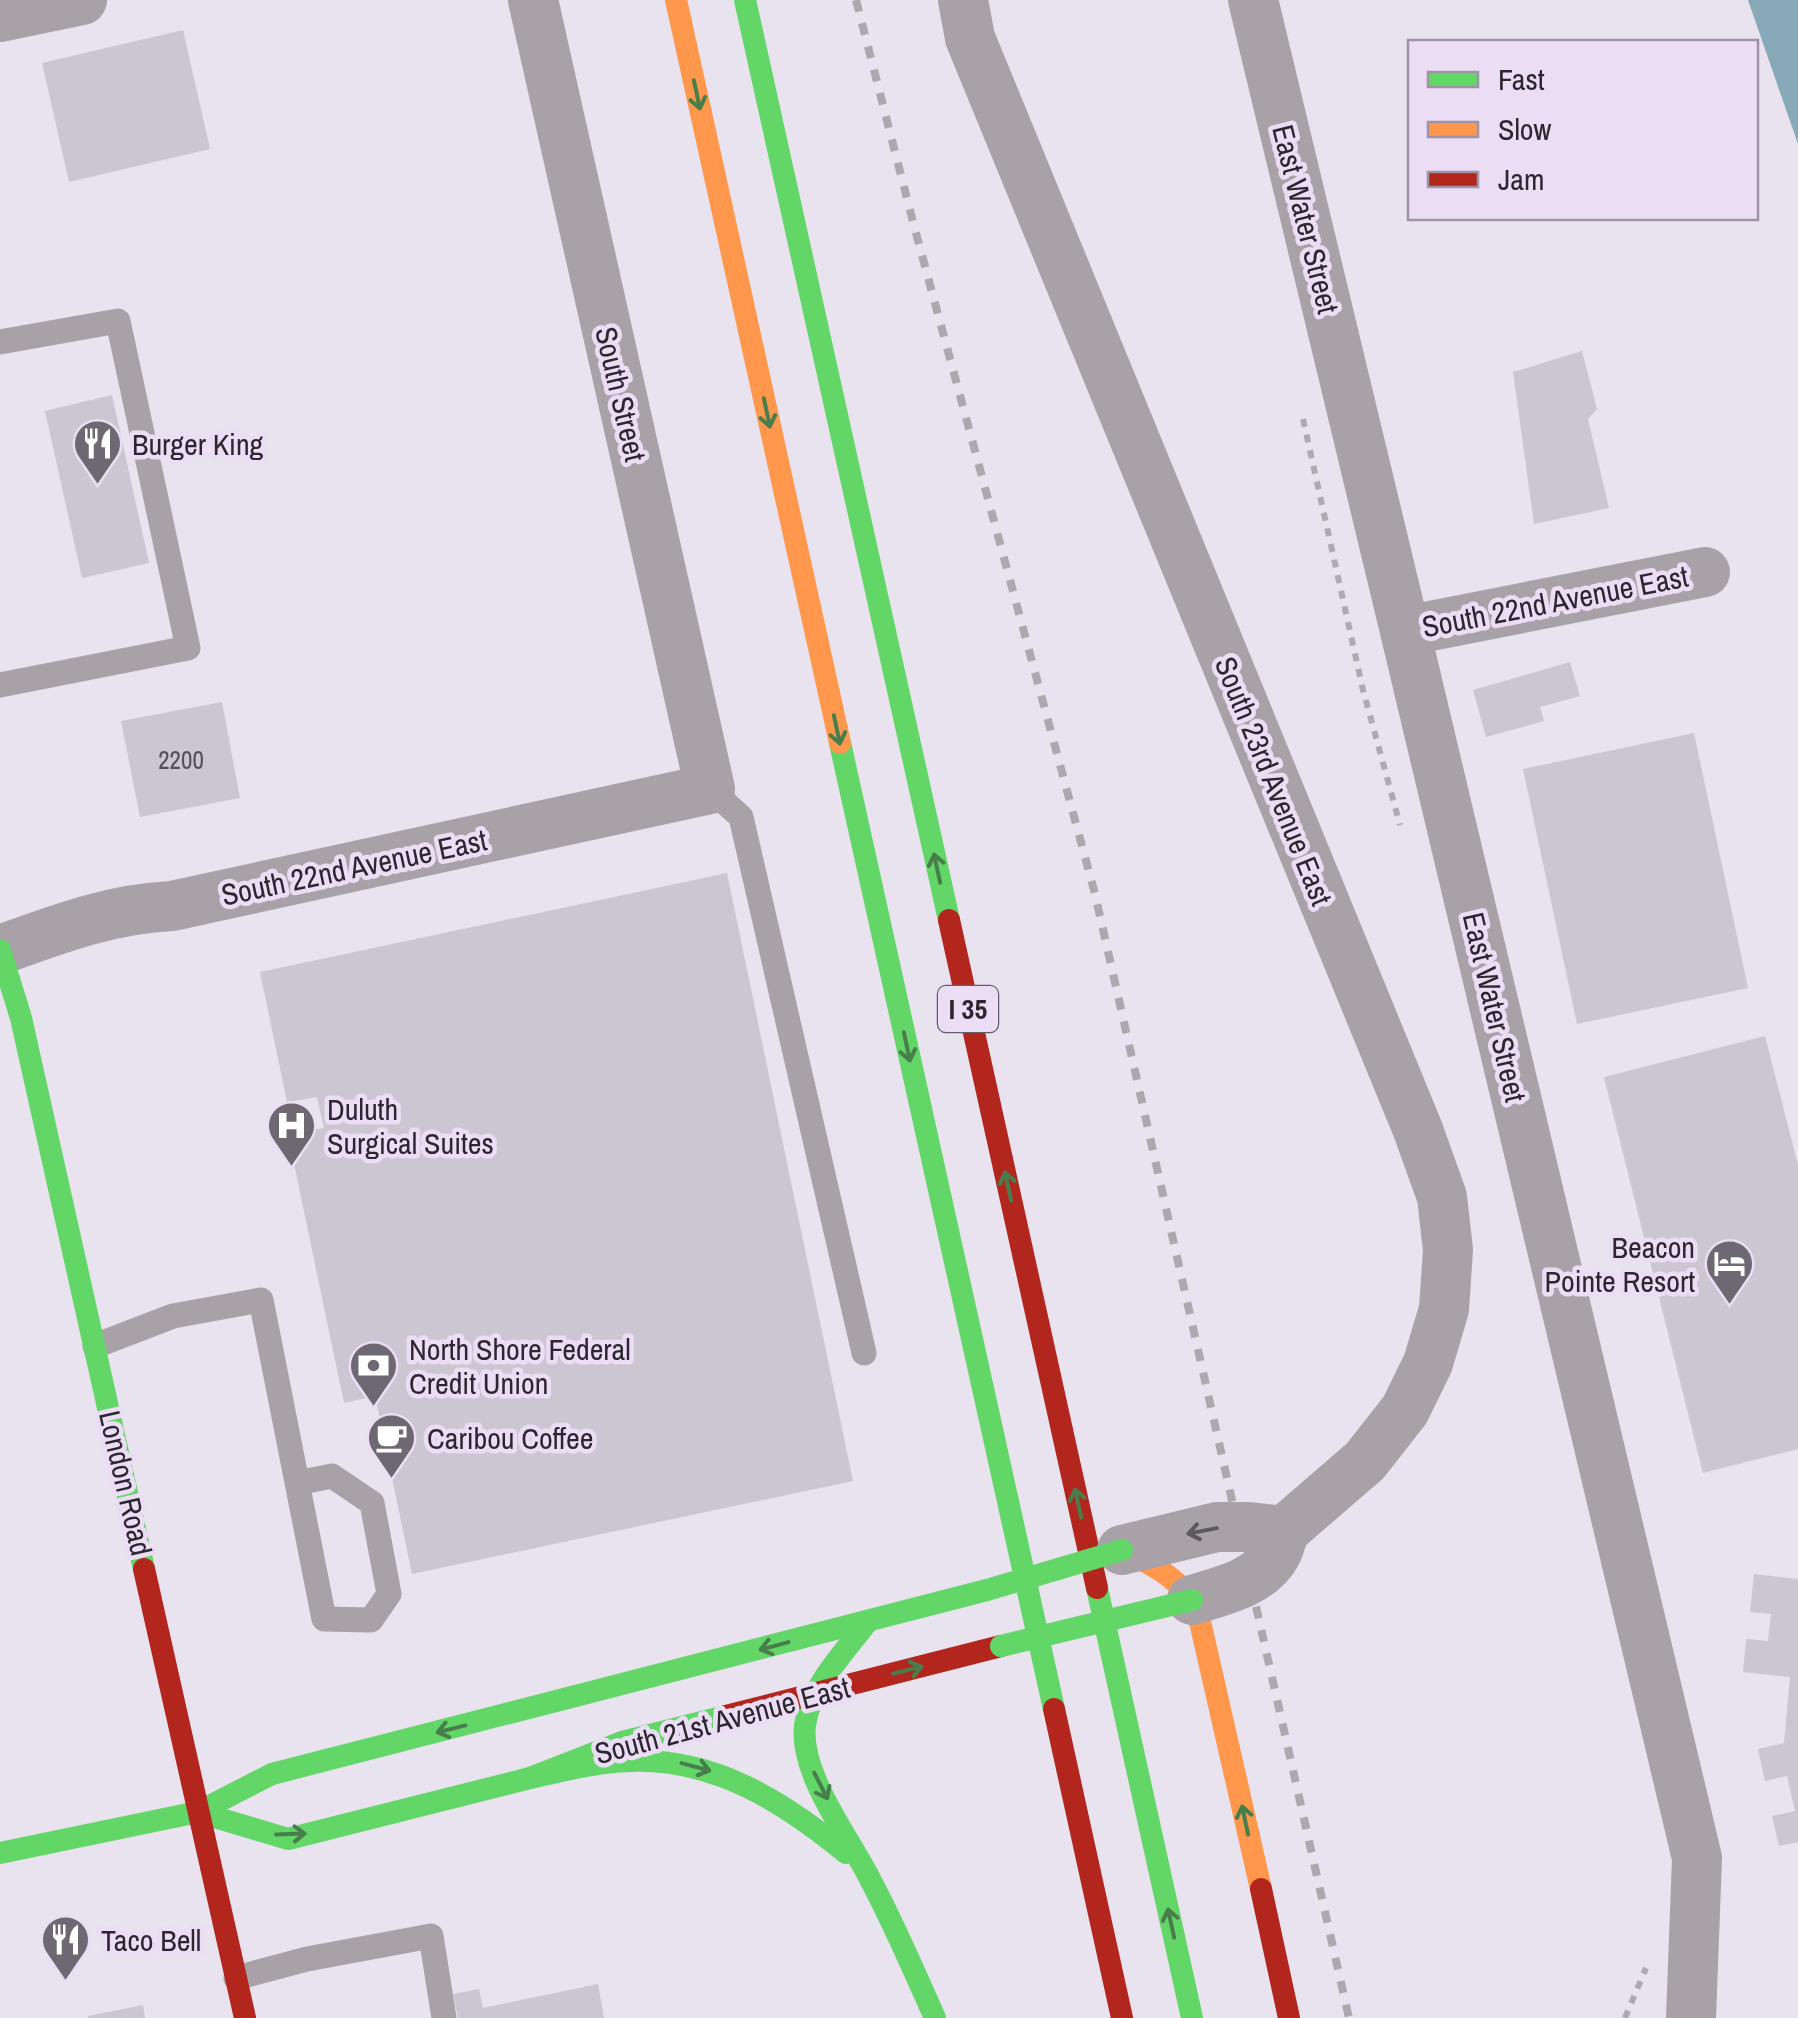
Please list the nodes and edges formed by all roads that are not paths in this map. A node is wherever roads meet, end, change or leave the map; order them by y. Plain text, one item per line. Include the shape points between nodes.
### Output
1 (82, 0) edge
2 (533, 0) edge
3 (676, 0) edge
4 (745, 0) edge
5 (963, 0) edge
6 (1253, 0) edge
7 (0, 17) edge
8 (0, 342) edge
9 (1705, 572) dead end
10 (1406, 630) junction
11 (0, 685) edge
12 (710, 789) junction
13 (0, 950) edge
14 (11, 1018) edge
15 (0, 1035) edge
16 (95, 1346) junction
17 (864, 1353) dead end
18 (297, 1483) junction
19 (1284, 1531) junction
20 (1122, 1550) junction
21 (1192, 1600) junction
22 (868, 1621) junction
23 (816, 1694) junction
24 (530, 1778) junction
25 (198, 1812) junction
26 (0, 1853) edge
27 (870, 1878) junction
28 (236, 1978) junction
29 (245, 2018) edge
30 (444, 2018) edge
31 (935, 2018) edge
32 (1122, 2018) edge
33 (1192, 2018) edge
34 (1288, 2018) edge
35 (1691, 2018) edge

1 - 7 street
2 - 12 street, South Street
3 -> 32 main road, I 35
33 -> 4 main road, I 35
5 - 19 street, South 23rd Avenue East via 970,38 1442,1197 1448,1250 1444,1308 1428,1363 1405,1410 1364,1460
6 - 10 street, East Water Street
8 - 11 lane via 118,320 188,648
9 - 10 street, South 22nd Avenue East
10 - 35 street, East Water Street via 1696,1858
12 - 13 street, South 22nd Avenue East via 82,920
12 - 17 lane via 740,816
13 - 14 main road, London Road
14 - 15 lane
14 - 16 main road, London Road
16 - 18 lane via 173,1316 261,1300
16 - 25 main road, London Road
18 - 18 lane via 324,1619 371,1620 389,1594 372,1503 332,1476
19 -> 20 street, bridge via 1217,1527
19 - 21 street, South 23rd Avenue East, bridge via 1277,1553 1253,1578
20 - 21 main road via 1160,1569
20 - 22 main road, South 21st Avenue East, bridge
23 -> 21 main road, South 21st Avenue East, bridge
34 -> 21 main road
22 - 23 main road
22 -> 25 main road, South 21st Avenue East via 272,1774
23 - 24 main road, South 21st Avenue East via 622,1742
23 -> 27 main road via 805,1749
25 -> 24 main road, South 21st Avenue East via 288,1839
24 -> 27 main road via 625,1761 706,1770 796,1812
25 - 26 main road, South 21st Avenue East
25 - 28 main road, London Road
27 - 31 main road
28 - 29 main road, London Road
28 - 30 lane via 431,1936

